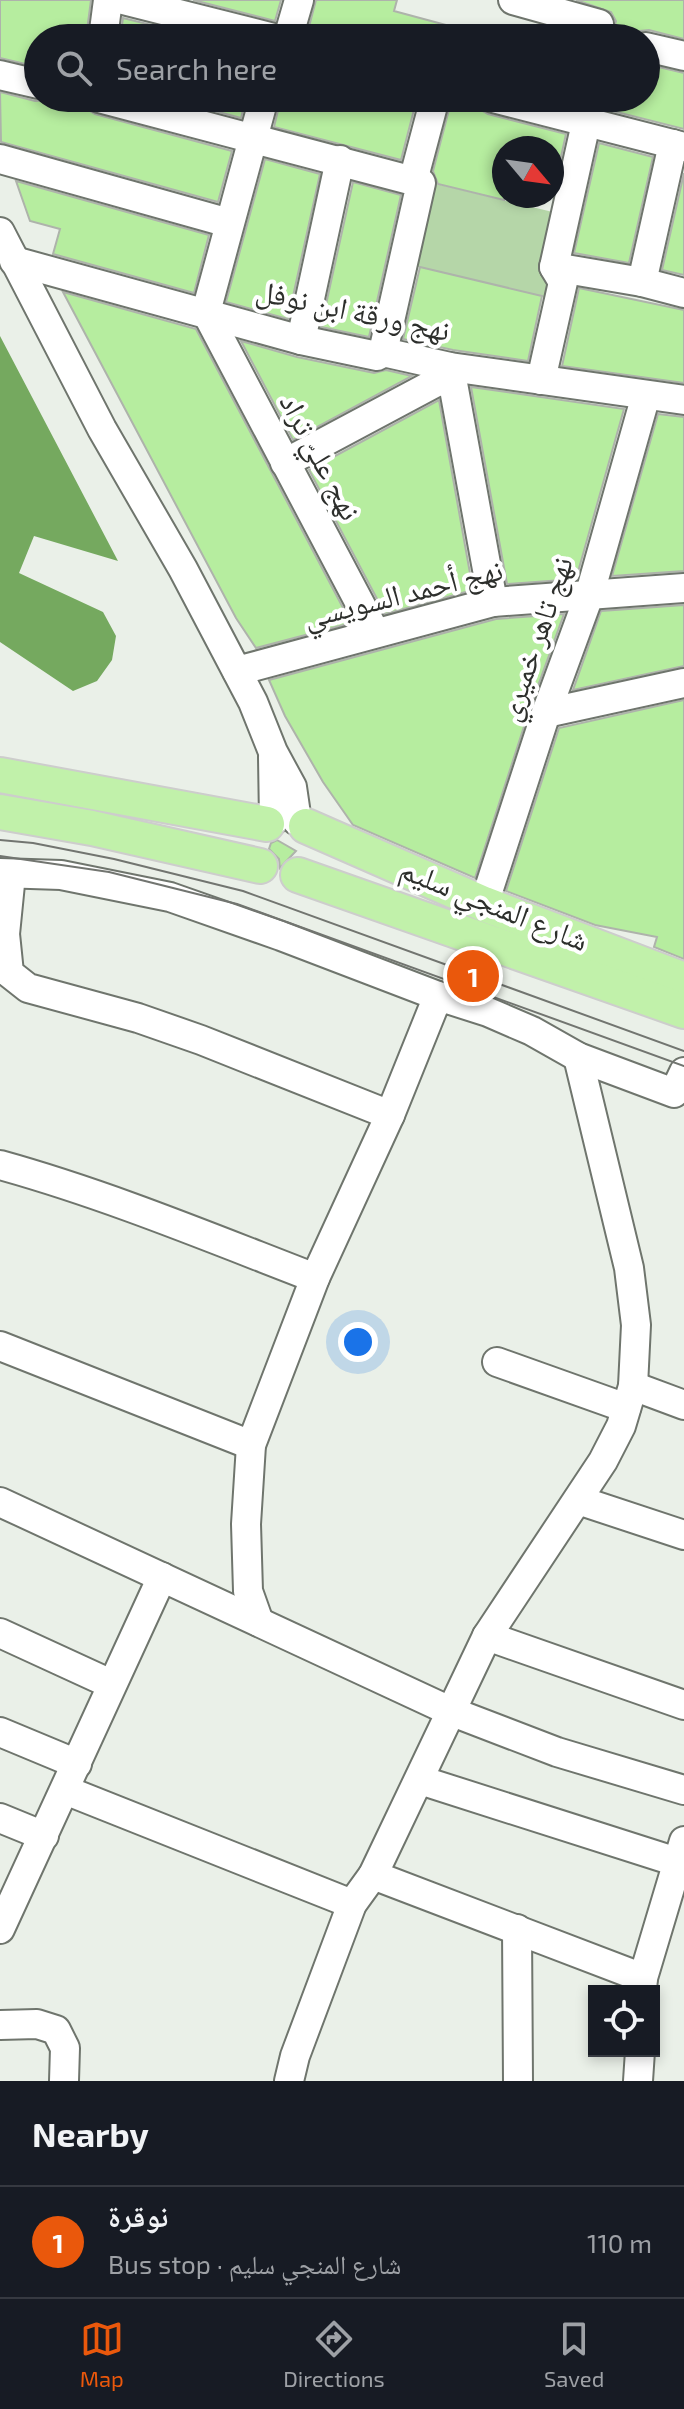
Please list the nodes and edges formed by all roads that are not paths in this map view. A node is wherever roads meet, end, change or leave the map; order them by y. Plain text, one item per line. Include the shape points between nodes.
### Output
1 (108, 0) edge
2 (123, 0) edge
3 (299, 0) edge
4 (513, 0) edge
5 (105, 24) edge
6 (218, 24) edge
7 (292, 24) edge
8 (591, 24) edge
9 (660, 50) edge
10 (684, 56) edge
11 (0, 75) edge
12 (24, 81) edge
13 (154, 112) edge
14 (260, 112) edge
15 (432, 112) edge
16 (579, 113) edge
17 (253, 137) junction
18 (678, 146) edge
19 (0, 159) edge
20 (340, 160) junction
21 (417, 182) junction
22 (229, 223) junction
23 (0, 232) edge
24 (14, 261) junction
25 (554, 267) junction
26 (642, 282) junction
27 (684, 293) edge
28 (206, 312) junction
29 (301, 340) junction
30 (383, 352) junction
31 (450, 370) junction
32 (541, 380) junction
33 (646, 395) junction
34 (684, 400) edge
35 (285, 463) junction
36 (684, 588) edge
37 (590, 593) junction
38 (493, 602) junction
39 (375, 632) junction
40 (237, 671) junction
41 (684, 683) edge
42 (546, 713) junction
43 (0, 775) edge
44 (0, 812) edge
45 (286, 823) junction
46 (260, 866) junction
47 (5, 874) edge
48 (298, 875) junction
49 (484, 904) junction
50 (684, 980) edge
51 (438, 996) junction
52 (684, 1011) edge
53 (578, 1057) junction
54 (681, 1087) edge
55 (390, 1115) junction
56 (0, 1165) edge
57 (315, 1278) junction
58 (0, 1346) edge
59 (497, 1362) dead end
60 (630, 1397) junction
61 (684, 1405) edge
62 (251, 1445) junction
63 (578, 1500) junction
64 (0, 1502) edge
65 (684, 1535) edge
66 (162, 1577) junction
67 (259, 1622) junction
68 (0, 1633) edge
69 (487, 1636) junction
70 (111, 1684) junction
71 (684, 1705) edge
72 (450, 1711) junction
73 (0, 1732) edge
74 (77, 1764) junction
75 (420, 1780) junction
76 (65, 1790) junction
77 (684, 1790) edge
78 (0, 1818) edge
79 (44, 1836) junction
80 (681, 1852) edge
81 (373, 1875) junction
82 (352, 1904) junction
83 (0, 1929) edge
84 (517, 1929) junction
85 (642, 1984) edge
86 (0, 2025) edge
87 (640, 2057) edge
88 (64, 2081) edge
89 (289, 2081) edge
90 (518, 2081) edge
91 (638, 2081) edge

1 - 5 street
2 - 6 street
3 - 7 street
4 - 8 street
9 - 10 street
11 - 12 street
13 - 17 street
14 - 17 street
15 - 21 street
16 - 18 street
16 - 25 street
17 - 20 street
17 - 22 street
18 - 26 street
19 - 22 street
20 - 21 street
20 - 29 street
21 - 30 street
22 - 28 street
23 - 24 street
24 - 28 street, نهج ورقة ابن نوفل
24 - 40 street
25 - 26 street
25 - 32 street via 563,282
26 - 27 street
28 - 29 street, نهج ورقة ابن نوفل
28 - 35 street, نهج عليّ تراد
29 - 30 street, نهج ورقة ابن نوفل via 377,356
30 - 31 street, نهج ورقة ابن نوفل
31 - 32 street, نهج ورقة ابن نوفل
31 - 35 street
31 - 38 street
32 - 33 street, نهج ورقة ابن نوفل
33 - 34 street, نهج ورقة ابن نوفل
33 - 37 street, نهج تاهر خميري
35 - 39 street, نهج عليّ تراد
36 - 37 street, نهج أحمد السويسي
37 - 38 street, نهج أحمد السويسي
37 - 42 street, نهج تاهر خميري
38 - 39 street, نهج أحمد السويسي
39 - 40 street, نهج أحمد السويسي
40 - 45 street via 292,787
41 - 42 street
42 - 49 street, نهج تاهر خميري
43 - 45 main road, شارع المنجي سليم
44 - 46 main road
45 - 46 main road via 260,831 255,848
45 - 48 main road via 314,843 311,862
45 - 49 main road, شارع المنجي سليم
46 - 48 main road via 274,876
47 - 51 street via 61,875 170,897
47 - 55 street via 9,973 28,988 201,1040
48 - 52 main road, شارع المنجي سليم
49 - 50 main road, شارع المنجي سليم
51 - 53 street via 532,1031
51 - 55 street
53 - 54 street
53 - 60 street via 629,1268 636,1325
55 - 57 street
56 - 57 street via 124,1204
57 - 62 street
58 - 62 street
59 - 60 street
60 - 61 street
60 - 63 street via 621,1426
62 - 67 street via 248,1591
63 - 65 street
63 - 69 street
64 - 66 street
66 - 67 street
66 - 70 street
67 - 72 street
68 - 70 street
69 - 71 street
69 - 72 street
70 - 74 street
72 - 75 street
72 - 77 street via 557,1752
73 - 74 street
74 - 76 street
75 - 80 street
75 - 81 street
76 - 79 street
76 - 82 street
78 - 79 street
79 - 83 street
80 - 85 street
81 - 82 street
81 - 84 street
82 - 89 street
84 - 85 street
84 - 90 street
86 - 88 street via 37,2024 56,2030 65,2048
87 - 91 street

